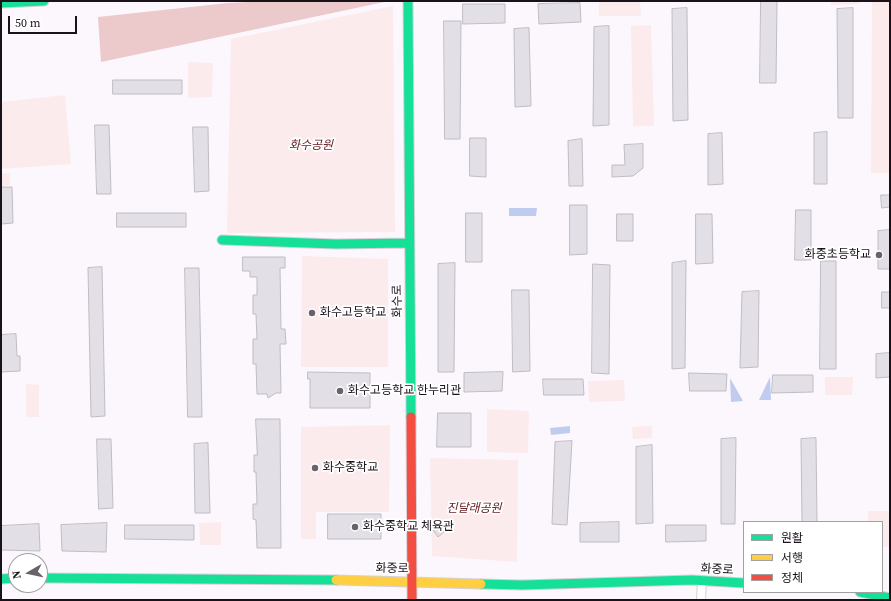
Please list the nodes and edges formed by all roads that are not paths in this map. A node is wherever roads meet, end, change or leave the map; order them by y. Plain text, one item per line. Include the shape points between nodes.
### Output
1 (44, 1) edge
2 (408, 1) edge
3 (28, 2) edge
4 (1, 3) edge
5 (222, 240) dead end
6 (409, 243) junction
7 (48, 578) edge
8 (702, 580) junction
9 (411, 581) junction
10 (743, 583) edge
11 (865, 593) edge
12 (890, 598) edge
13 (412, 600) edge
14 (702, 600) edge

1 - 3 main road
2 - 6 main road, 화수로
3 - 4 main road
5 - 6 main road
6 - 9 main road, 화수로
7 - 9 main road, 화중로
8 - 9 main road, 화중로 via 522,584
8 - 10 main road, 화중로
8 - 14 street
9 - 13 main road, 화수로
11 - 12 main road

